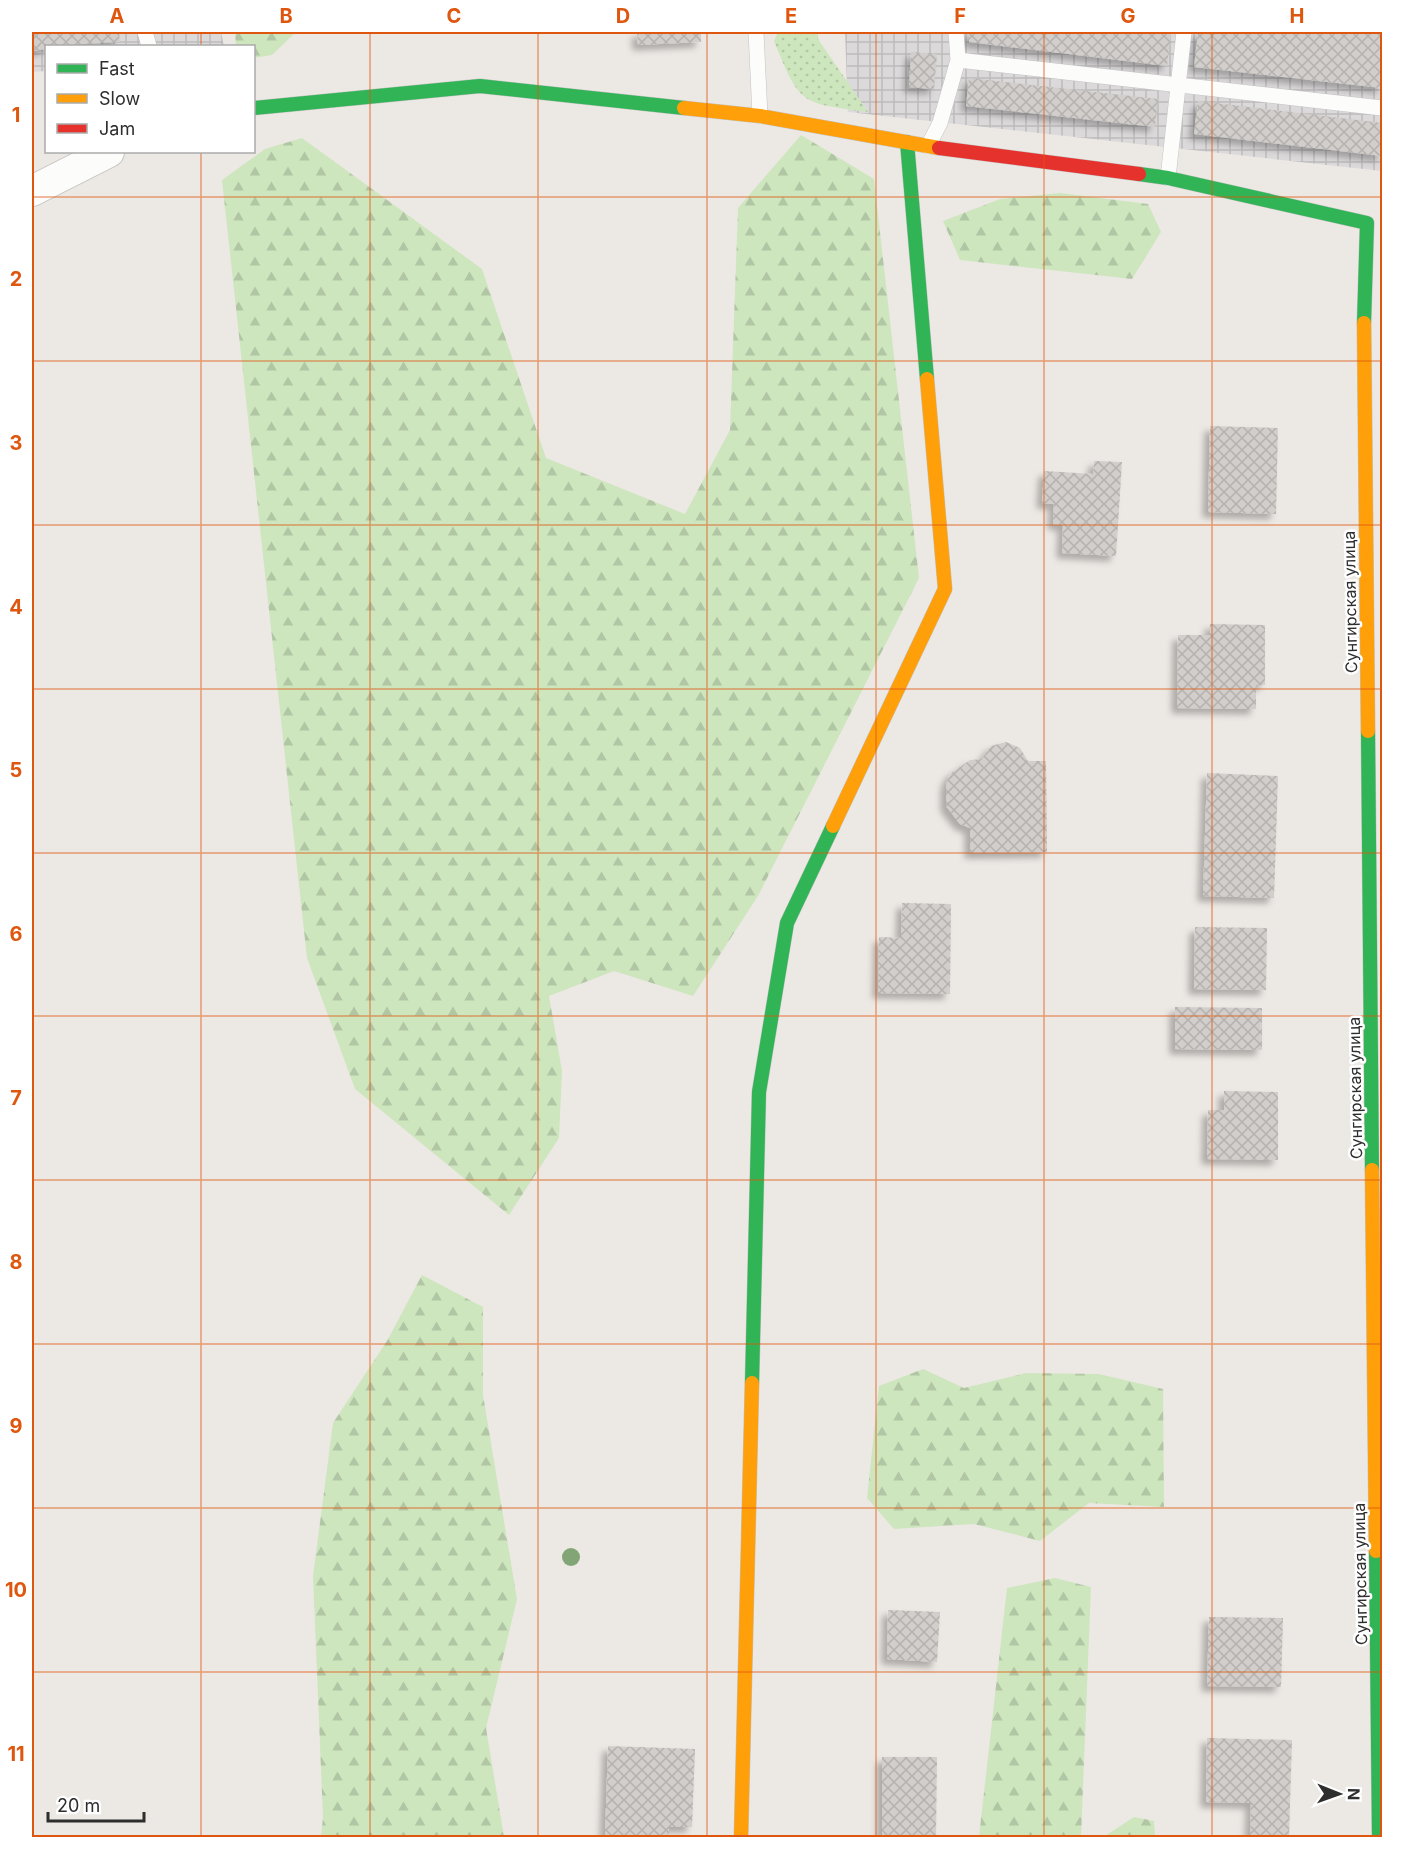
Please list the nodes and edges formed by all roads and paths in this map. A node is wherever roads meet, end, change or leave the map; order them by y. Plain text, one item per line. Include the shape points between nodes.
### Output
1 (756, 32) edge
2 (956, 32) edge
3 (1184, 32) edge
4 (958, 60) junction
5 (1177, 85) junction
6 (255, 108) edge
7 (1383, 108) edge
8 (760, 116) junction
9 (907, 142) junction
10 (928, 146) junction
11 (107, 153) edge
12 (1168, 178) junction
13 (32, 190) edge
14 (1375, 222) edge
15 (741, 1838) edge
16 (1379, 1838) edge

1 - 8 lane
2 - 4 lane
3 - 5 lane
4 - 5 lane
4 - 10 lane via 940,123
5 - 7 lane
5 - 12 lane
6 - 8 street via 480,86
8 - 9 street
9 - 10 street
9 - 15 street via 945,589 786,923 759,1092
10 - 12 street
11 - 13 street
12 - 14 street
14 - 16 street, Сунгирская улица via 1364,339

